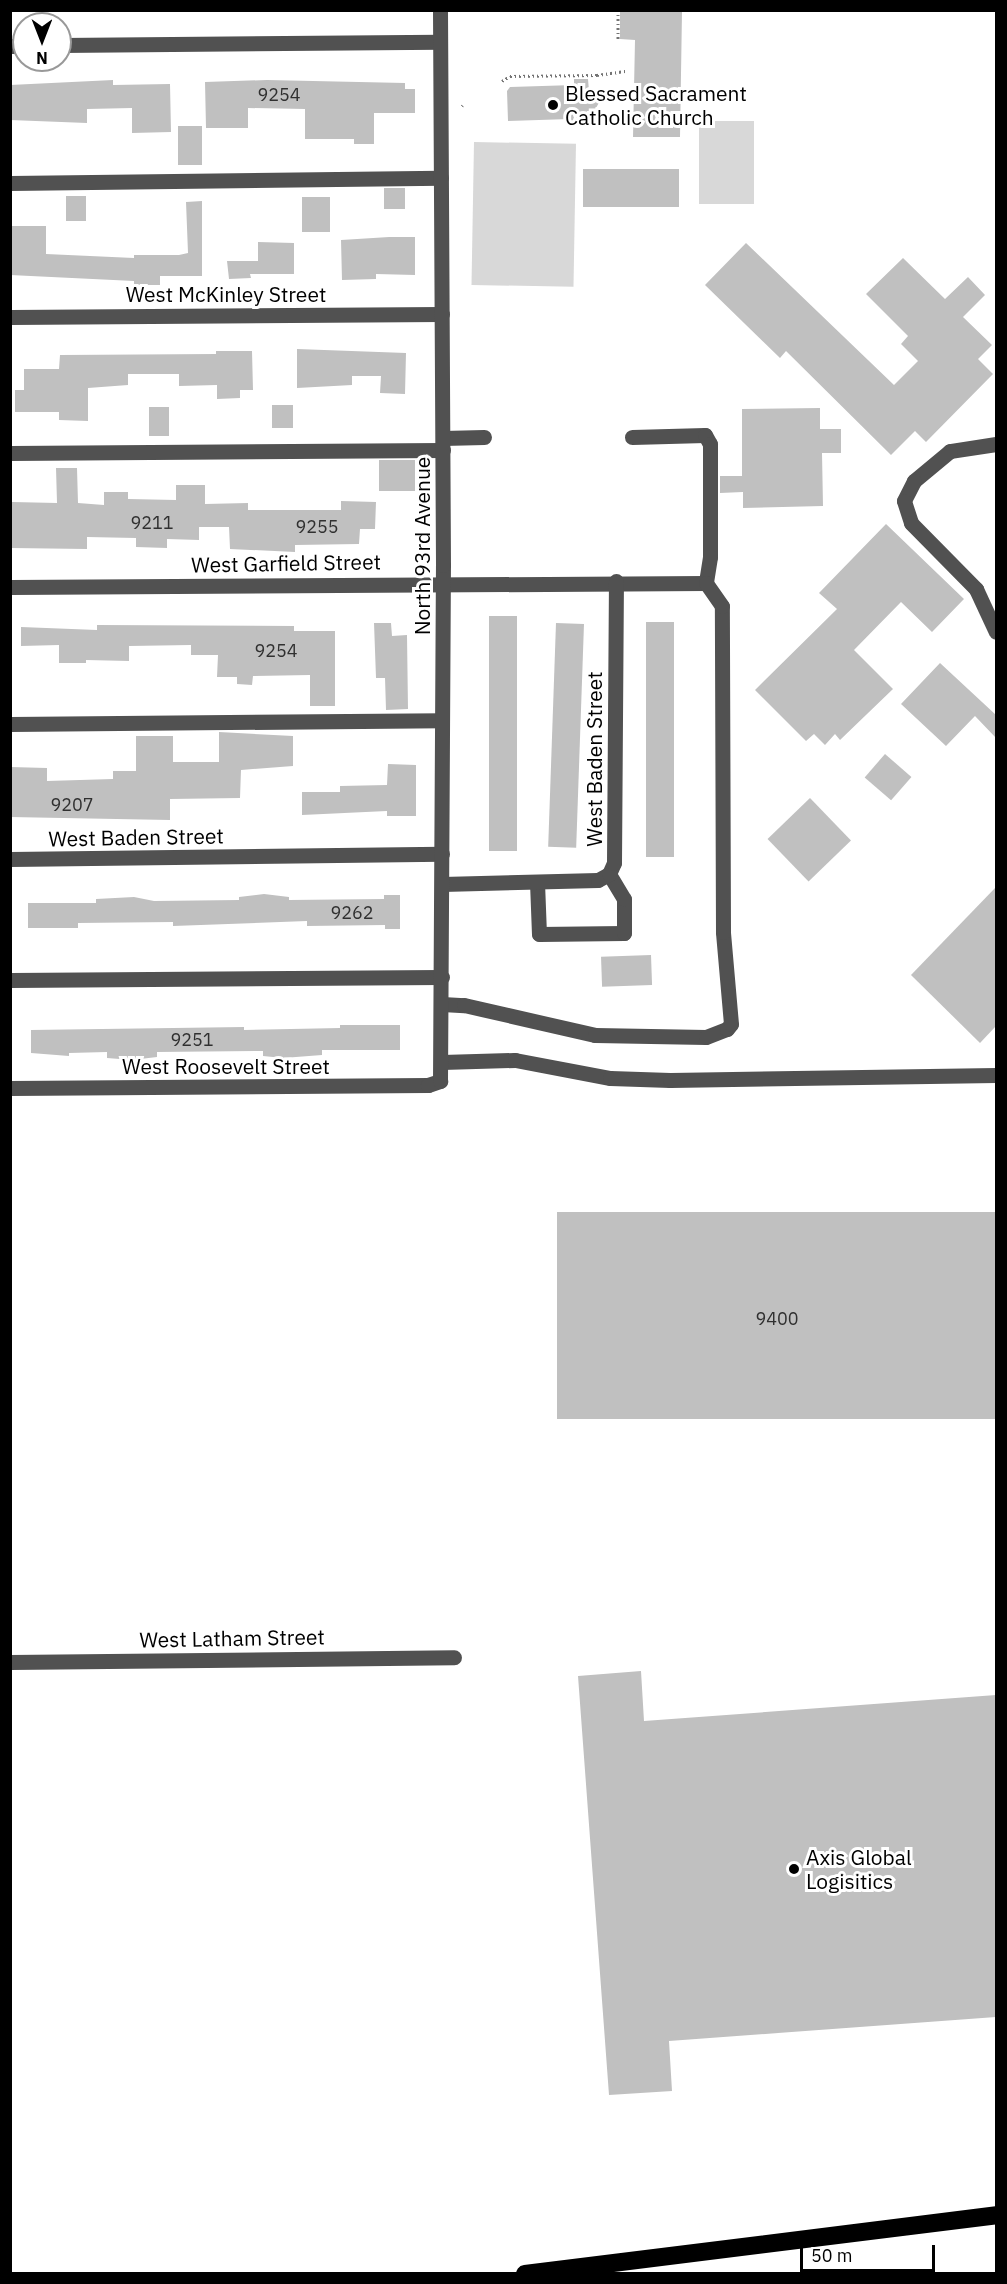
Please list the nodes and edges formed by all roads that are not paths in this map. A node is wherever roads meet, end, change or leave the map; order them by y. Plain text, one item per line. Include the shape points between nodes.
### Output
1 (440, 10) edge
2 (440, 42) junction
3 (72, 45) edge
4 (441, 178) junction
5 (10, 183) edge
6 (442, 314) junction
7 (10, 317) edge
8 (484, 437) dead end
9 (632, 437) dead end
10 (443, 444) junction
11 (996, 444) edge
12 (10, 453) edge
13 (616, 581) junction
14 (443, 583) junction
15 (706, 583) junction
16 (10, 587) edge
17 (996, 632) edge
18 (442, 720) junction
19 (10, 724) edge
20 (442, 854) junction
21 (10, 859) edge
22 (609, 874) junction
23 (537, 882) junction
24 (442, 884) junction
25 (442, 977) junction
26 (10, 980) edge
27 (442, 1004) junction
28 (442, 1062) junction
29 (996, 1075) edge
30 (440, 1081) joint
31 (10, 1088) edge
32 (454, 1657) dead end
33 (10, 1662) edge
34 (996, 2215) edge
35 (525, 2274) edge

1 - 2 street, North 93rd Avenue
2 - 3 street
2 - 4 street, North 93rd Avenue
4 - 5 street
4 - 6 street, North 93rd Avenue
6 - 7 street, West McKinley Street
6 - 10 street, North 93rd Avenue
8 - 10 street
9 - 15 street via 705,435 710,444 710,557
10 - 12 street
10 - 14 street, North 93rd Avenue
11 - 17 street via 950,451 914,481 904,501 911,524 976,589
13 - 14 street, West Garfield Street
13 - 15 street, West Garfield Street
13 - 22 street, West Baden Street via 614,863
14 - 16 street, West Garfield Street
14 - 18 street, North 93rd Avenue
15 - 27 street via 722,606 723,932 730,1024 727,1029 706,1036 595,1035 464,1005
18 - 19 street
18 - 20 street, North 93rd Avenue
20 - 21 street, West Baden Street
20 - 24 street, North 93rd Avenue
22 - 23 street, West Baden Street via 598,880
22 - 23 street via 624,899 624,933 540,934
23 - 24 street, West Baden Street
24 - 25 street, North 93rd Avenue
25 - 26 street
25 - 27 street, North 93rd Avenue
27 - 28 street, North 93rd Avenue
28 - 29 street via 515,1060 610,1078 670,1080
28 - 30 street, North 93rd Avenue
30 - 31 street, West Roosevelt Street via 428,1085
32 - 33 street, West Latham Street
34 - 35 highway

